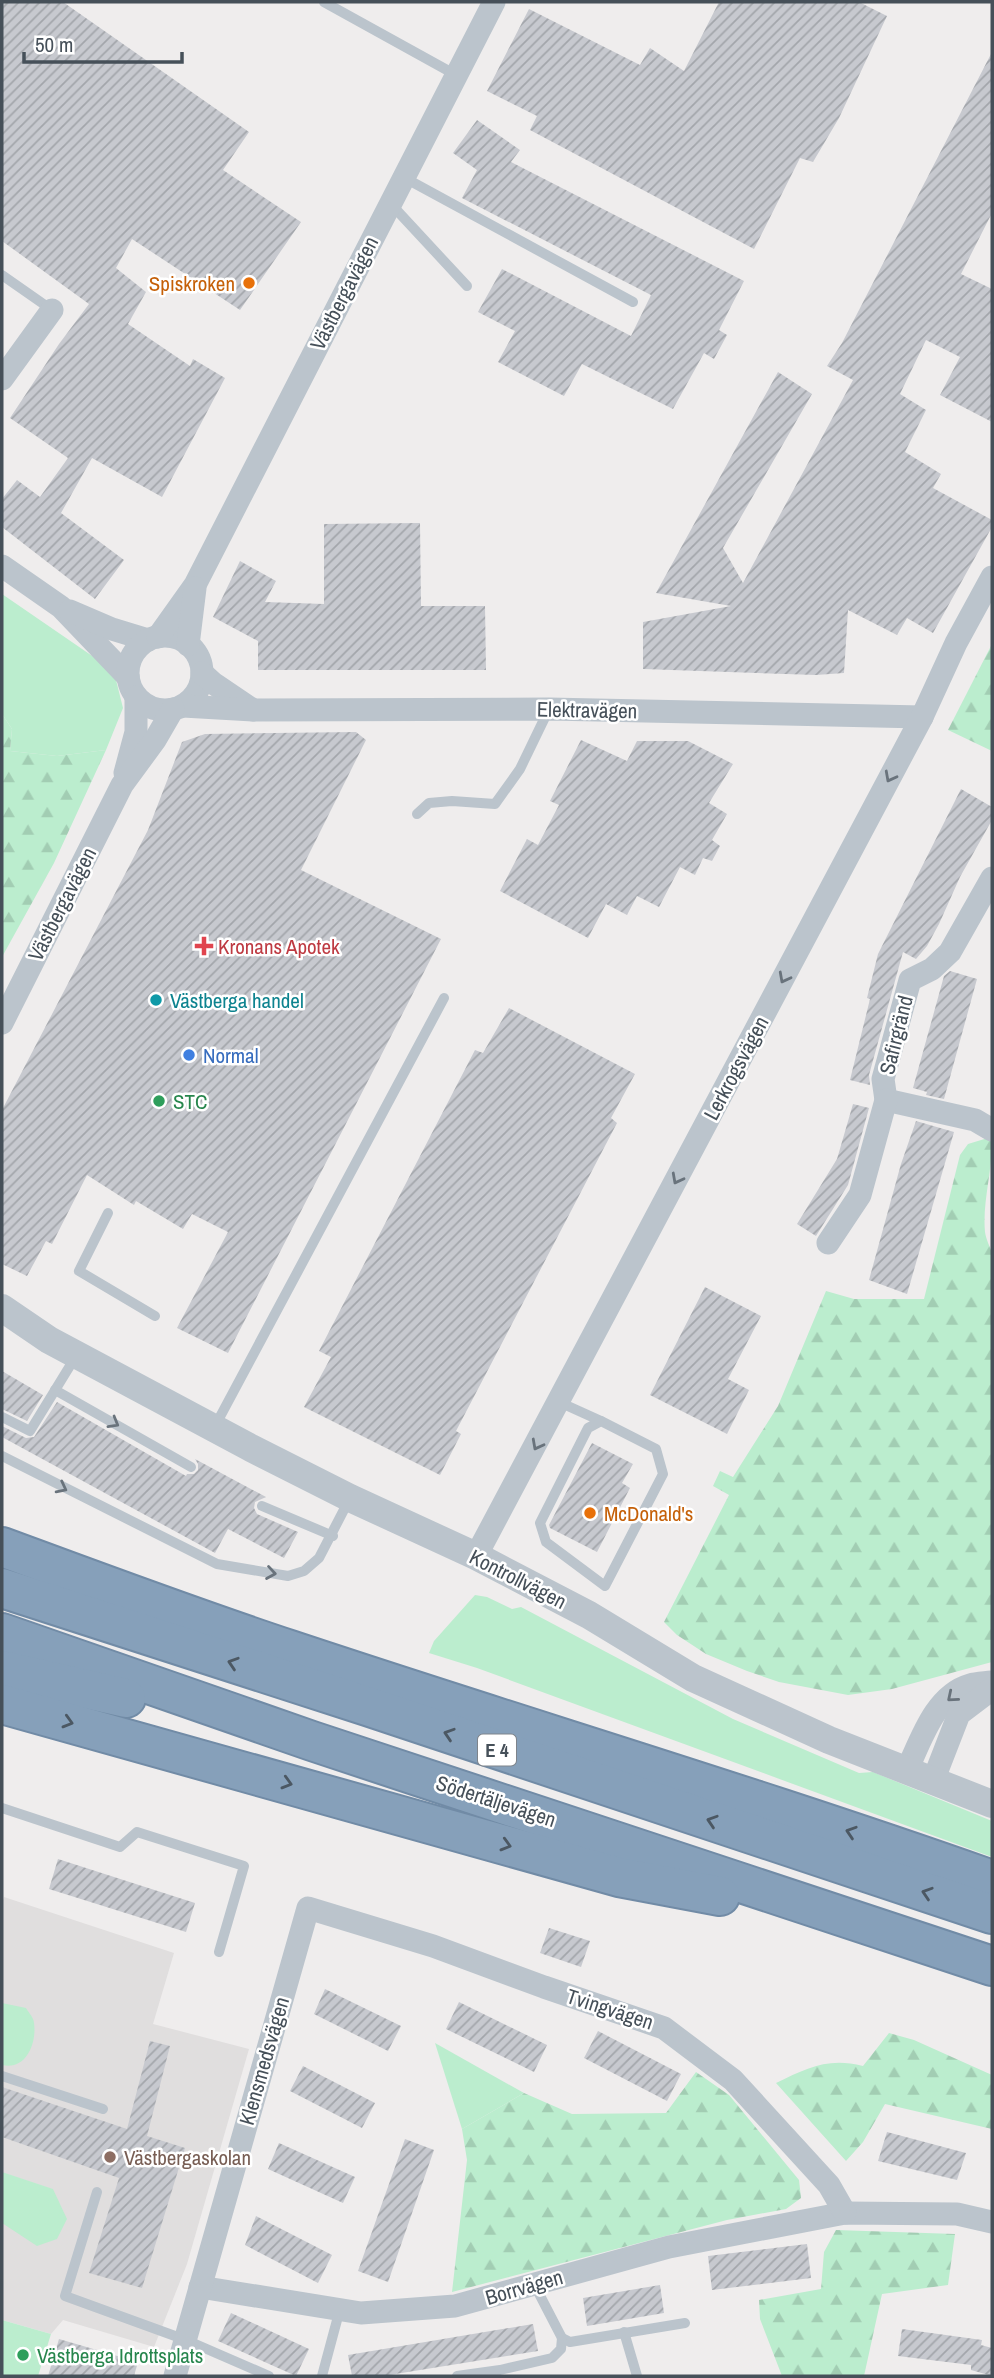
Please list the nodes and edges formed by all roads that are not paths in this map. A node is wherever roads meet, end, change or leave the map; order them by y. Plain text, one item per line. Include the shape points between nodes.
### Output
1 (324, 2) edge
2 (494, 2) edge
3 (456, 75) junction
4 (403, 177) junction
5 (390, 202) junction
6 (2, 275) edge
7 (467, 286) dead end
8 (633, 302) dead end
9 (51, 310) joint
10 (2, 379) edge
11 (2, 566) edge
12 (992, 577) edge
13 (195, 584) junction
14 (61, 607) junction
15 (153, 639) junction
16 (188, 645) junction
17 (202, 673) junction
18 (132, 687) junction
19 (178, 708) junction
20 (549, 709) junction
21 (253, 710) junction
22 (922, 717) junction
23 (122, 785) junction
24 (417, 814) dead end
25 (992, 878) edge
26 (444, 998) dead end
27 (2, 1023) edge
28 (886, 1100) junction
29 (992, 1130) edge
30 (108, 1213) dead end
31 (828, 1243) dead end
32 (2, 1308) edge
33 (155, 1316) dead end
34 (2, 1320) edge
35 (49, 1340) junction
36 (76, 1355) junction
37 (55, 1390) junction
38 (559, 1402) junction
39 (2, 1418) edge
40 (601, 1421) junction
41 (214, 1428) junction
42 (2, 1456) edge
43 (191, 1467) dead end
44 (350, 1498) junction
45 (262, 1506) dead end
46 (2, 1522) edge
47 (333, 1536) junction
48 (2, 1546) edge
49 (476, 1556) junction
50 (2, 1588) edge
51 (2, 1633) edge
52 (2, 1670) edge
53 (992, 1682) edge
54 (992, 1689) edge
55 (2, 1704) edge
56 (312, 1741) junction
57 (920, 1776) junction
58 (992, 1804) edge
59 (2, 1808) edge
60 (809, 1818) junction
61 (992, 1880) edge
62 (308, 1908) joint
63 (992, 1914) edge
64 (869, 1924) junction
65 (219, 1952) dead end
66 (992, 1966) edge
67 (2, 2076) edge
68 (103, 2109) dead end
69 (97, 2192) dead end
70 (845, 2213) junction
71 (992, 2222) edge
72 (534, 2284) junction
73 (200, 2287) junction
74 (340, 2309) junction
75 (685, 2323) dead end
76 (624, 2332) junction
77 (562, 2338) junction
78 (186, 2340) junction
79 (501, 2373) edge
80 (175, 2376) edge
81 (269, 2376) edge
82 (322, 2376) edge
83 (457, 2376) edge
84 (637, 2376) edge

1 - 3 lane
2 - 3 street, Västbergavägen
3 - 4 street, Västbergavägen
4 - 5 street, Västbergavägen
4 - 8 lane
5 - 7 lane
5 - 13 street, Västbergavägen
6 - 9 lane
9 - 10 street
11 - 14 street
12 - 22 street, Lerkrogsvägen
13 - 15 street, Västbergavägen
13 - 16 street, Västbergavägen
14 - 15 street via 111,629
14 - 18 street
15 - 16 street via 179,639
15 - 18 street via 132,656 128,666
16 - 17 street
17 - 19 street via 197,692
17 - 21 street
18 - 19 street via 154,709
18 - 23 street, Västbergavägen via 136,732
19 - 21 street, Elektravägen
19 - 23 street, Västbergavägen
20 - 21 street, Elektravägen
20 - 22 street, Elektravägen
20 - 24 lane via 520,769 495,804 429,803
22 -> 38 street, Lerkrogsvägen
23 - 27 street, Västbergavägen
25 - 28 street, Safirgränd via 950,952 932,969 910,979 883,1079
26 - 41 lane
28 - 29 street, Safirgränd via 975,1120
28 - 31 street, Safirgränd via 860,1195
30 - 33 lane via 79,1271
32 - 35 street, Kontrollvägen
34 - 35 street, Kontrollvägen
35 - 36 street, Kontrollvägen
36 - 37 lane
36 - 41 street, Kontrollvägen
37 - 39 lane via 30,1431
37 -> 43 lane
38 - 40 lane
38 -> 49 street, Lerkrogsvägen
40 - 40 lane via 588,1428 540,1523 546,1542 605,1586 663,1474 656,1449
41 - 44 street, Kontrollvägen
42 -> 47 lane via 217,1564 288,1576 304,1571 319,1558
44 - 47 lane
44 - 49 street, Kontrollvägen
45 - 47 lane
46 - 60 highway via 154,1580 545,1707 705,1767
48 - 60 highway via 184,1614
49 - 57 street, Kontrollvägen via 589,1615 693,1678
63 -> 50 highway, E 4
51 - 56 highway, Södertäljevägen / E 4
52 - 56 highway
53 -> 57 street via 950,1695 925,1732
54 - 57 street via 959,1714
55 -> 64 highway via 619,1877
56 - 64 highway, Södertäljevägen / E 4
57 - 58 street, Kontrollvägen
59 - 65 lane via 120,1847 137,1832 244,1866
61 -> 60 highway
62 - 70 street, Tvingvägen via 664,2028 733,2080 829,2185
62 - 73 street, Klensmedsvägen
64 - 66 highway, Södertäljevägen / E 4
67 - 68 lane
69 - 78 lane via 65,2296
70 - 71 street, Borrvägen via 957,2214
70 - 72 street, Borrvägen via 669,2247
72 - 74 street, Borrvägen via 455,2306 361,2313
72 - 77 lane
73 - 74 street, Borrvägen
73 - 78 street, Klensmedsvägen
74 - 82 lane
75 - 76 lane
76 - 77 lane via 570,2342
76 - 84 lane
77 - 79 lane via 561,2350 552,2358
78 - 80 street, Klensmedsvägen
78 - 81 lane
79 - 83 lane

